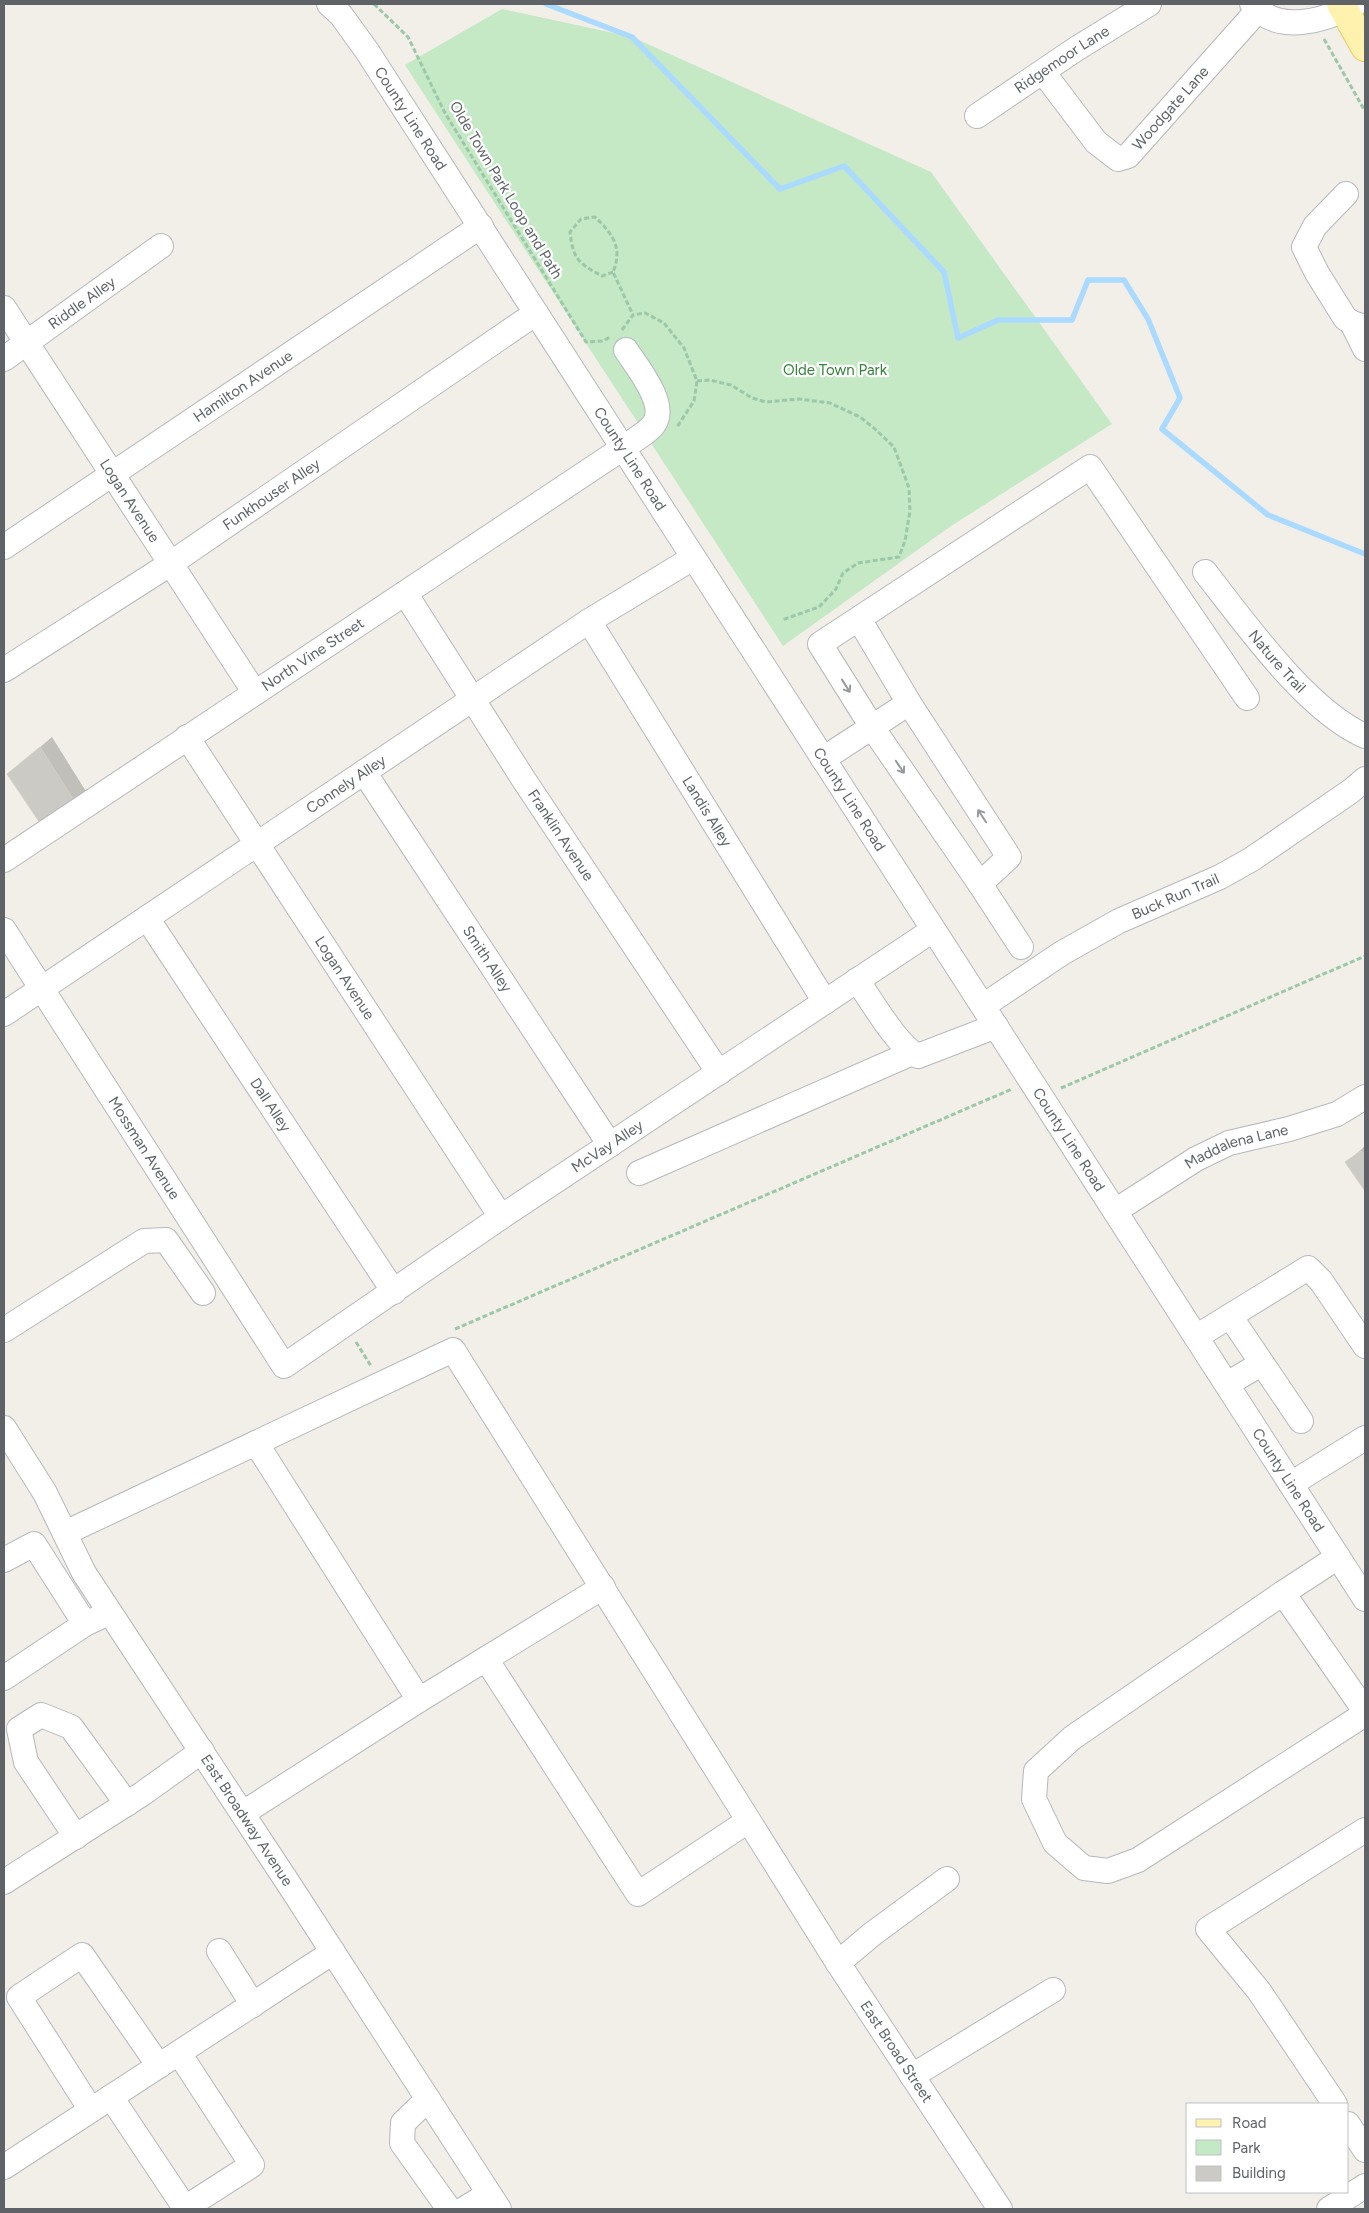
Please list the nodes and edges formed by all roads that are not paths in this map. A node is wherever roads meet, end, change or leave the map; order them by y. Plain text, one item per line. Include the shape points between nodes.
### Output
1 (329, 4) edge
2 (1149, 4) edge
3 (1347, 6) edge
4 (1255, 7) edge
5 (1365, 46) edge
6 (1043, 72) junction
7 (977, 116) dead end
8 (1346, 194) dead end
9 (481, 226) junction
10 (161, 246) dead end
11 (4, 308) edge
12 (536, 313) junction
13 (1359, 325) edge
14 (27, 344) junction
15 (1365, 349) edge
16 (626, 350) dead end
17 (4, 359) edge
18 (623, 448) junction
19 (113, 475) junction
20 (4, 547) edge
21 (693, 558) junction
22 (170, 564) junction
23 (1205, 572) dead end
24 (405, 593) junction
25 (859, 619) junction
26 (589, 621) junction
27 (4, 670) edge
28 (254, 692) junction
29 (1247, 698) dead end
30 (473, 699) junction
31 (909, 703) junction
32 (872, 727) junction
33 (1365, 736) edge
34 (187, 737) junction
35 (823, 759) junction
36 (364, 772) junction
37 (1365, 779) edge
38 (256, 844) junction
39 (4, 860) edge
40 (980, 884) junction
41 (148, 918) junction
42 (4, 930) edge
43 (934, 930) junction
44 (1021, 947) dead end
45 (857, 980) junction
46 (42, 989) junction
47 (825, 1002) junction
48 (983, 1006) junction
49 (4, 1014) edge
50 (996, 1026) junction
51 (912, 1053) junction
52 (719, 1073) junction
53 (1365, 1097) edge
54 (610, 1145) junction
55 (639, 1173) dead end
56 (1115, 1211) junction
57 (501, 1217) junction
58 (394, 1292) junction
59 (203, 1293) dead end
60 (1230, 1316) junction
61 (4, 1330) edge
62 (1196, 1337) junction
63 (1365, 1346) edge
64 (1261, 1364) junction
65 (284, 1366) joint
66 (1227, 1384) junction
67 (1301, 1421) dead end
68 (4, 1428) edge
69 (1365, 1438) edge
70 (256, 1443) junction
71 (1291, 1484) junction
72 (65, 1533) junction
73 (1338, 1557) junction
74 (4, 1560) edge
75 (604, 1587) junction
76 (1282, 1593) junction
77 (1365, 1599) edge
78 (110, 1612) junction
79 (85, 1624) junction
80 (486, 1659) junction
81 (4, 1678) edge
82 (419, 1700) junction
83 (1365, 1712) edge
84 (202, 1751) junction
85 (127, 1804) junction
86 (243, 1813) junction
87 (748, 1821) junction
88 (1365, 1830) edge
89 (76, 1836) junction
90 (947, 1879) dead end
91 (4, 1882) edge
92 (219, 1951) dead end
93 (333, 1952) junction
94 (838, 1963) junction
95 (1053, 1990) dead end
96 (253, 2005) junction
97 (179, 2053) junction
98 (159, 2066) junction
99 (912, 2076) junction
100 (428, 2099) junction
101 (1334, 2103) edge
102 (101, 2104) junction
103 (1349, 2126) edge
104 (1365, 2150) edge
105 (4, 2167) edge
106 (1365, 2186) edge
107 (494, 2202) edge
108 (449, 2209) edge
109 (464, 2209) edge
110 (1000, 2209) edge
111 (1329, 2209) edge

1 - 9 street, County Line Road via 367,51
2 - 6 street, Ridgemoor Lane
3 - 4 street via 1304,24 1277,21
3 - 5 main road
4 - 6 street, Woodgate Lane via 1128,156 1118,160 1096,142
6 - 7 street, Ridgemoor Lane
8 - 13 street via 1315,226 1304,247 1345,318
9 - 12 street, County Line Road
9 - 19 street, Hamilton Avenue
10 - 14 street, Riddle Alley
11 - 14 street, Logan Avenue
12 - 18 street, County Line Road
12 - 22 street, Funkhouser Alley
13 - 15 street
14 - 17 street, Riddle Alley
14 - 19 street, Logan Avenue
16 - 18 street, North Vine Street via 655,397 659,411 654,424
18 - 21 street, County Line Road
18 - 24 street, North Vine Street
19 - 20 street, Hamilton Avenue
19 - 22 street, Logan Avenue
21 - 26 street, Connely Alley
21 - 35 street, County Line Road
22 - 27 street, Funkhouser Alley
22 - 28 street, Logan Avenue
23 - 33 street, Nature Trail via 1298,684 1331,714
24 - 28 street, North Vine Street
24 - 30 street, Franklin Avenue
25 - 29 street via 1090,468
25 - 31 street
25 -> 32 street via 820,644
26 - 30 street, Connely Alley
26 - 47 street, Landis Alley
28 - 34 street, North Vine Street
30 - 36 street, Connely Alley
30 - 52 street, Franklin Avenue
31 - 32 street
40 -> 31 street via 1009,856
32 - 35 street
32 -> 40 street
34 - 38 street, Logan Avenue
34 - 39 street, North Vine Street
35 - 43 street, County Line Road
36 - 38 street, Connely Alley
36 - 54 street, Smith Alley
37 - 48 street, Buck Run Trail via 1252,859 1220,877 1118,921 1062,953
38 - 41 street, Connely Alley
38 - 57 street, Logan Avenue
40 - 44 street
41 - 46 street, Connely Alley
41 - 58 street, Dall Alley
42 - 46 street, Mossman Avenue
43 - 45 street, McVay Alley
43 - 48 street, County Line Road
45 - 47 street, McVay Alley
45 - 51 street
46 - 49 street, Connely Alley
46 - 65 street, Mossman Avenue
47 - 52 street, McVay Alley
48 - 50 street, County Line Road
50 - 51 street via 918,1056
50 - 56 street, County Line Road
51 - 55 street
52 - 54 street, McVay Alley
53 - 56 street, Maddalena Lane via 1337,1114 1230,1143 1196,1159
54 - 57 street, McVay Alley
56 - 62 street, County Line Road
57 - 58 street, McVay Alley
58 - 65 street, McVay Alley
59 - 61 street via 166,1240 144,1241
60 - 62 street
60 - 63 street via 1308,1268 1321,1281
60 - 64 street
62 - 66 street, County Line Road
64 - 66 street
64 - 67 street
66 - 71 street, County Line Road
68 - 72 street, East Broadway Avenue via 45,1493
69 - 71 street
70 - 72 street
70 - 75 street, East Broad Street via 453,1350
70 - 82 street
71 - 73 street, County Line Road
72 - 78 street, East Broadway Avenue via 84,1573
73 - 76 street
73 - 77 street, County Line Road
74 - 79 street via 34,1544
75 - 80 street
75 - 87 street, East Broad Street
76 - 83 street
76 - 83 street via 1072,1738 1036,1771 1034,1799 1055,1843 1084,1868 1108,1871 1138,1860
78 - 79 street
78 - 84 street, East Broadway Avenue
79 - 81 street
80 - 82 street
80 - 87 street via 638,1894
82 - 86 street
84 - 85 street
84 - 86 street, East Broadway Avenue
85 - 89 street
85 - 89 street via 71,1727 41,1715 20,1729 26,1762
86 - 93 street, East Broadway Avenue
87 - 94 street, East Broad Street
88 - 101 street via 1208,1929 1259,1991
89 - 91 street
90 - 94 street
92 - 96 street
93 - 96 street
93 - 100 street, East Broadway Avenue
94 - 99 street, East Broad Street
95 - 99 street
96 - 97 street
97 - 98 street
97 - 102 street via 252,2165 185,2208
98 - 102 street
98 - 102 street via 82,1955 19,1997
99 - 110 street, East Broad Street
100 - 107 street, East Broadway Avenue
100 - 108 street via 403,2123 402,2143
102 - 105 street
103 - 104 street
106 - 111 street
107 - 109 street

